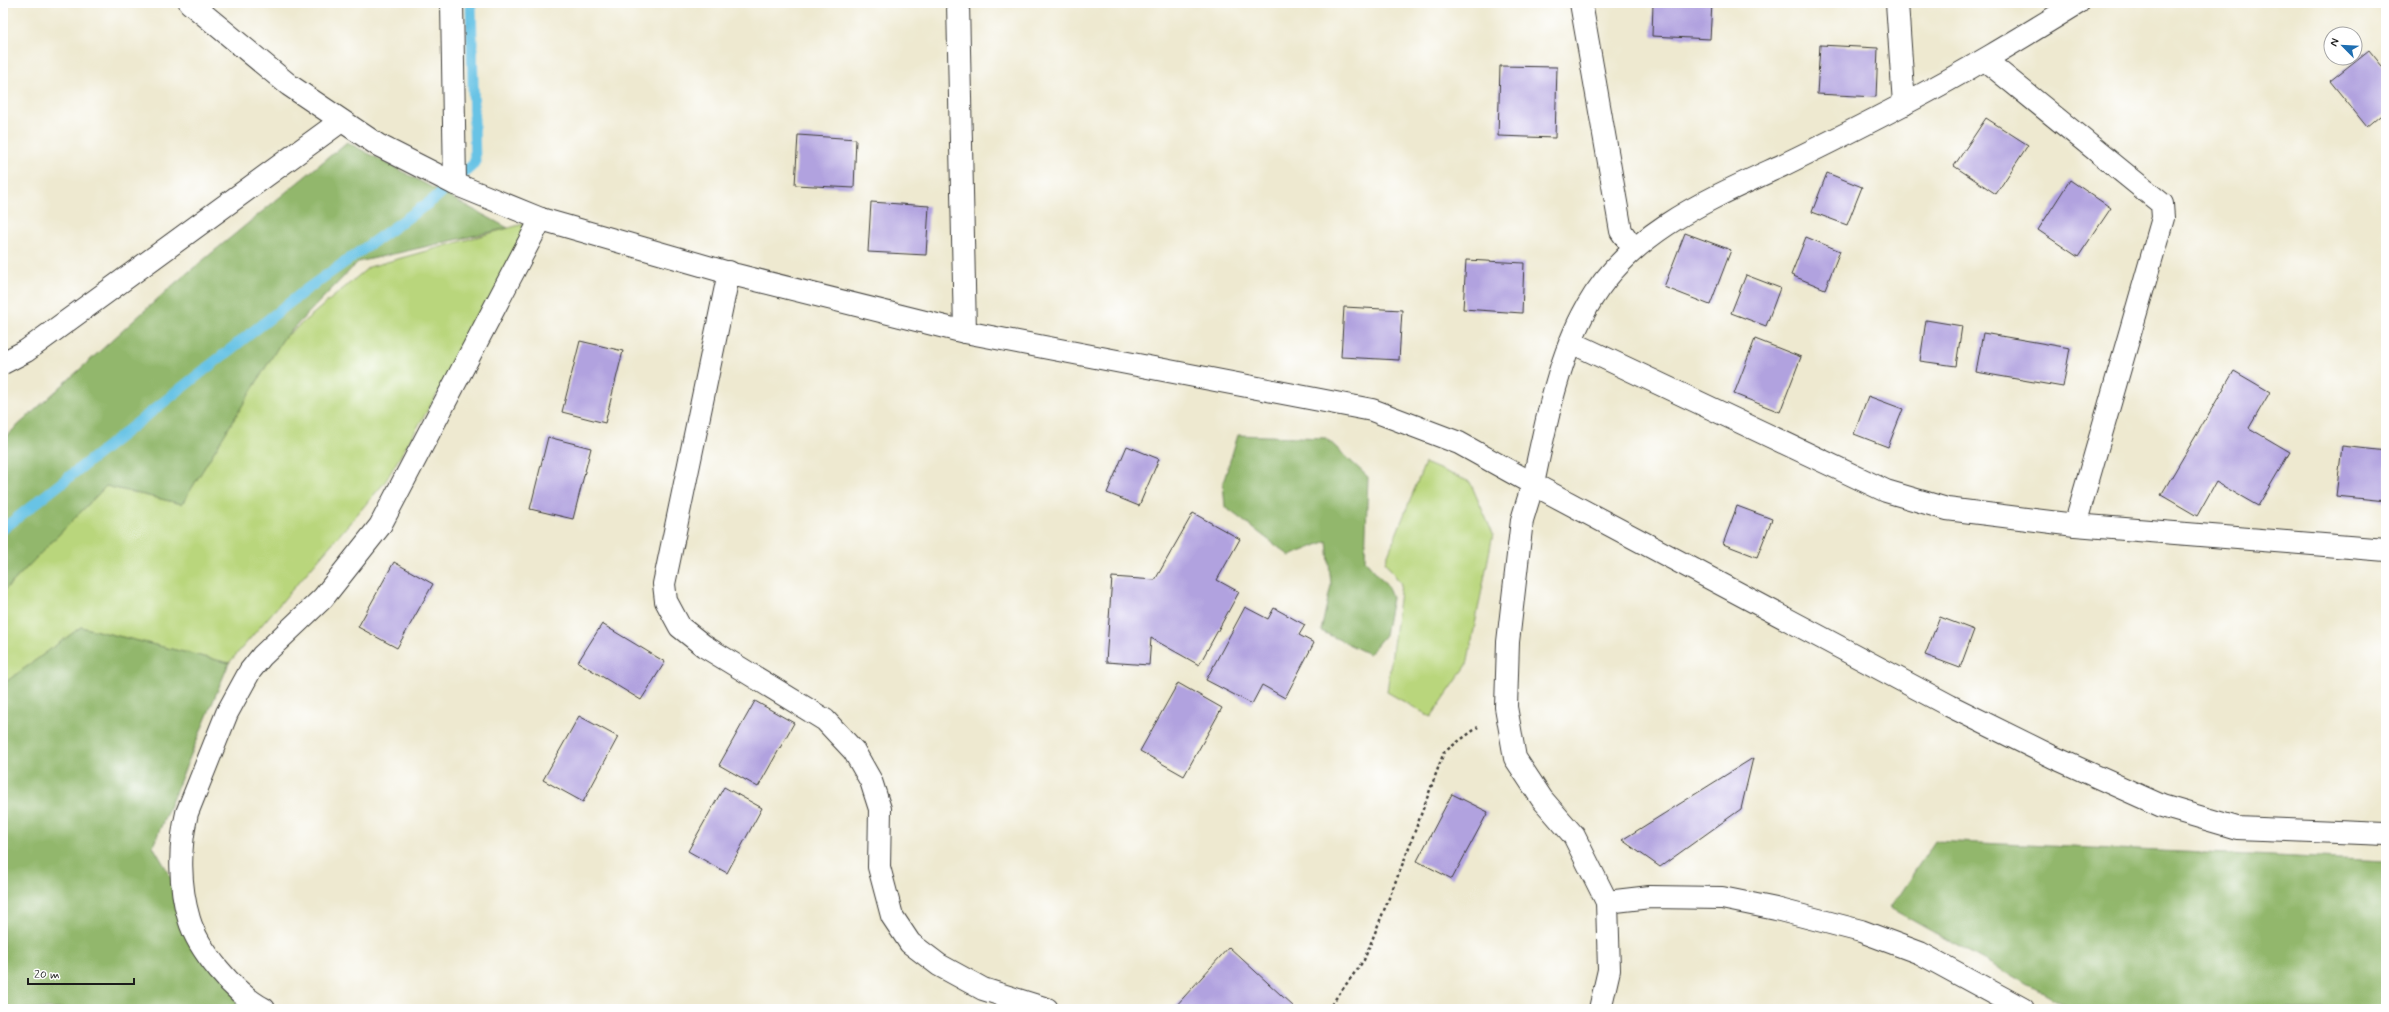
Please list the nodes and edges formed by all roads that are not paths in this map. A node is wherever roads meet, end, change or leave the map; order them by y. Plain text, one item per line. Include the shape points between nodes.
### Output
1 (190, 3) edge
2 (452, 3) edge
3 (958, 3) edge
4 (1581, 3) edge
5 (1897, 3) edge
6 (2078, 3) edge
7 (1985, 60) junction
8 (1904, 104) junction
9 (341, 121) junction
10 (455, 184) junction
11 (541, 218) junction
12 (1633, 248) junction
13 (729, 272) junction
14 (965, 332) junction
15 (1571, 342) junction
16 (3, 363) edge
17 (1533, 484) junction
18 (2075, 525) junction
19 (2386, 550) edge
20 (2386, 834) edge
21 (1607, 902) junction
22 (264, 1009) edge
23 (1047, 1009) edge
24 (1600, 1009) edge
25 (2023, 1009) edge

1 - 9 street via 289,85
2 - 10 street
3 - 14 street
4 - 12 street via 1621,231
5 - 8 street
6 - 7 street
7 - 8 street
7 - 18 street via 2162,204 2163,218
8 - 12 street via 1687,211
9 - 10 street via 378,145
9 - 16 street via 26,350
10 - 11 street
11 - 13 street
11 - 22 street via 380,526 323,598 262,656 250,671 227,713 187,813 182,872 189,920 197,938 224,976 237,990
12 - 15 street via 1587,307
13 - 14 street
13 - 23 street via 664,584 666,601 680,627 698,641 825,720 854,751 871,781 880,809 879,867 892,916 910,943 939,965 983,988
14 - 17 street via 1372,410 1460,443
15 - 17 street via 1548,413
15 - 18 street via 1886,491 1947,509
17 - 20 street via 1729,591 1832,642 1950,706 2053,757 2162,806 2237,828
17 - 21 street via 1522,520 1509,634 1506,707 1515,758 1542,799 1574,836
18 - 19 street
21 - 24 street via 1609,970
21 - 25 street via 1650,897 1722,898 1783,910 1861,931 1920,953

